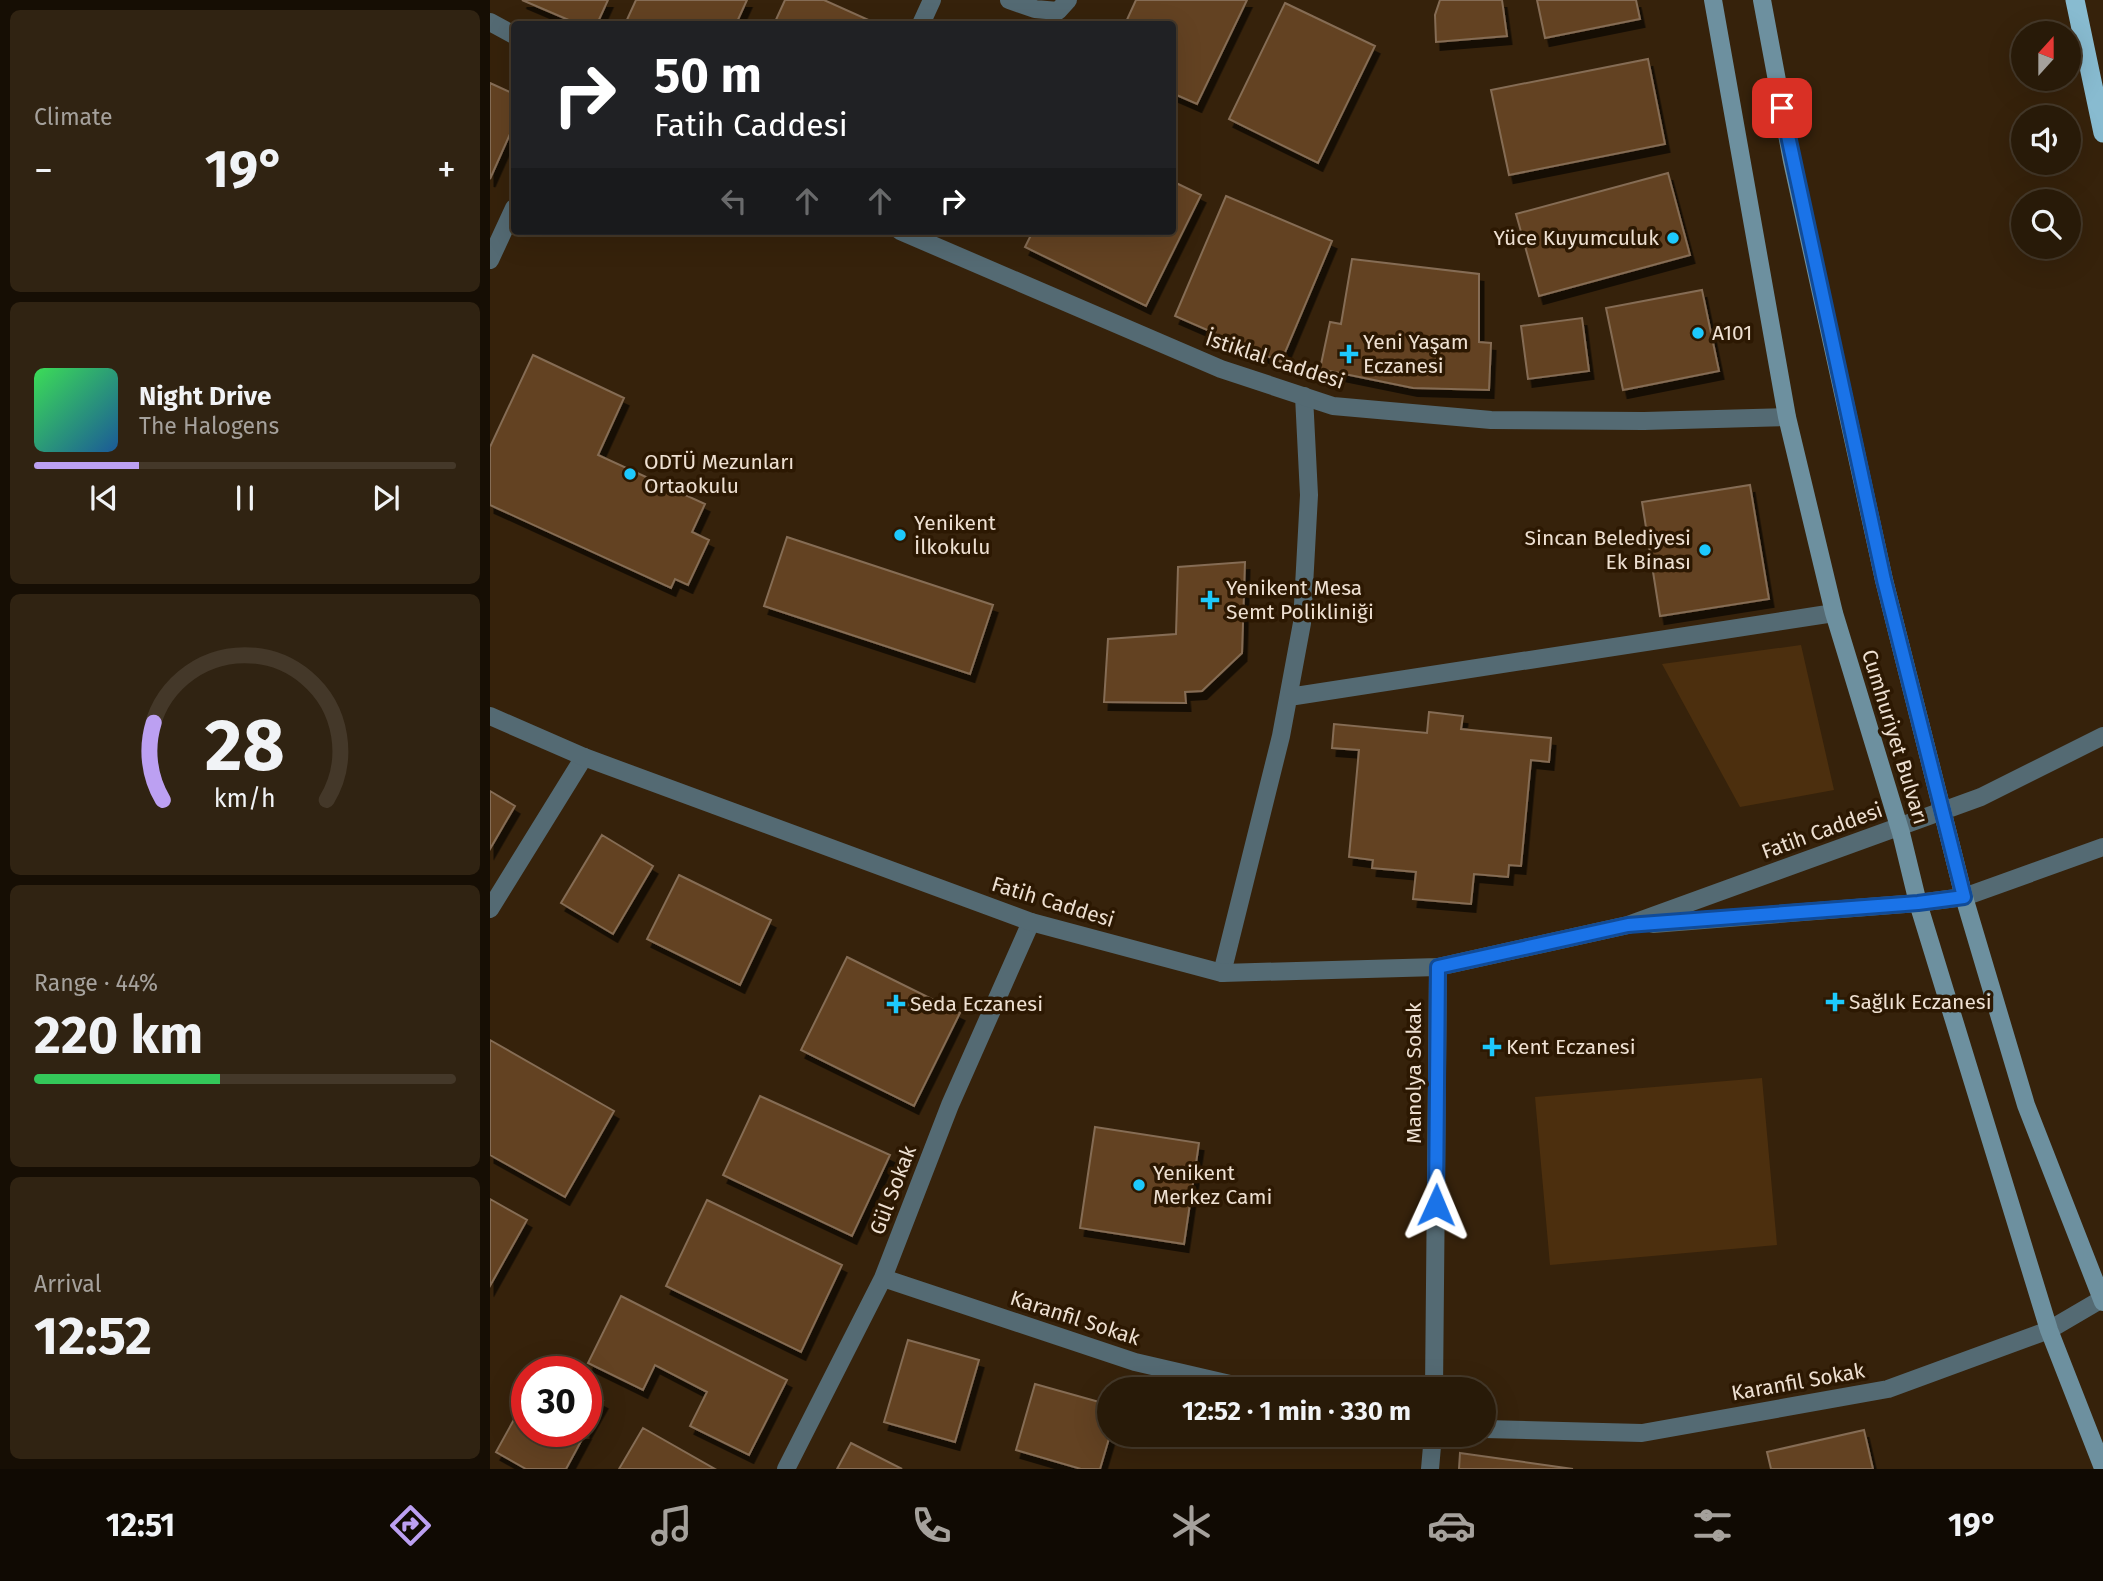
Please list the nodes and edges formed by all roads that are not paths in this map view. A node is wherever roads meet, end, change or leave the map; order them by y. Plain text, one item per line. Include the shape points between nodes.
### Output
1 (932, 0) edge
2 (1009, 0) edge
3 (1068, 0) edge
4 (1713, 0) edge
5 (1762, 0) edge
6 (2075, 0) edge
7 (922, 21) edge
8 (490, 22) edge
9 (511, 33) edge
10 (2103, 133) edge
11 (511, 214) edge
12 (910, 235) edge
13 (490, 260) edge
14 (1304, 396) junction
15 (1787, 417) junction
16 (1834, 613) junction
17 (1289, 697) junction
18 (490, 716) edge
19 (2103, 736) edge
20 (584, 757) junction
21 (1942, 811) junction
22 (1898, 827) junction
23 (2103, 847) edge
24 (1964, 897) junction
25 (1918, 903) junction
26 (490, 909) edge
27 (1031, 922) junction
28 (1628, 925) junction
29 (1438, 967) junction
30 (1222, 973) junction
31 (883, 1278) junction
32 (2102, 1300) edge
33 (2049, 1330) junction
34 (1200, 1377) edge
35 (1434, 1377) edge
36 (1496, 1430) edge
37 (1432, 1447) edge
38 (2103, 1468) edge
39 (786, 1469) edge
40 (1430, 1469) edge

1 - 7 street
2 - 3 street via 1058,11
4 - 15 main road, Cumhuriyet Bulvarı
5 - 21 main road, Cumhuriyet Bulvarı via 1795,175 1884,580
6 - 10 highway
8 - 9 street
11 - 13 street
12 - 14 street, İstiklal Caddesi via 1221,369
14 - 15 street, İstiklal Caddesi via 1333,406 1491,421
14 - 17 street via 1309,495 1302,623
15 - 16 main road, Cumhuriyet Bulvarı
16 - 17 street
16 - 22 main road, Cumhuriyet Bulvarı
17 - 30 street
18 - 20 street, Fatih Caddesi
19 - 21 street, Fatih Caddesi via 1981,797
20 - 26 street
20 - 27 street, Fatih Caddesi
21 - 22 street, Fatih Caddesi
21 - 24 main road, Cumhuriyet Bulvarı
22 - 25 main road, Cumhuriyet Bulvarı
22 - 28 street, Fatih Caddesi
23 - 24 street, Fatih Caddesi
24 - 25 street, Fatih Caddesi
24 - 32 main road, Cumhuriyet Bulvarı via 2026,1105
25 - 28 street, Fatih Caddesi
25 - 33 main road, Cumhuriyet Bulvarı
27 - 30 street, Fatih Caddesi
27 - 31 street, Gül Sokak via 950,1105
28 - 29 street, Fatih Caddesi
29 - 30 street, Fatih Caddesi
29 - 35 street, Manolya Sokak
31 - 34 street, Karanfil Sokak via 1135,1362
31 - 39 street, Gül Sokak
32 - 33 street, Karanfil Sokak
33 - 36 street, Karanfil Sokak via 1888,1389 1642,1433
33 - 38 main road, Cumhuriyet Bulvarı
37 - 40 street

